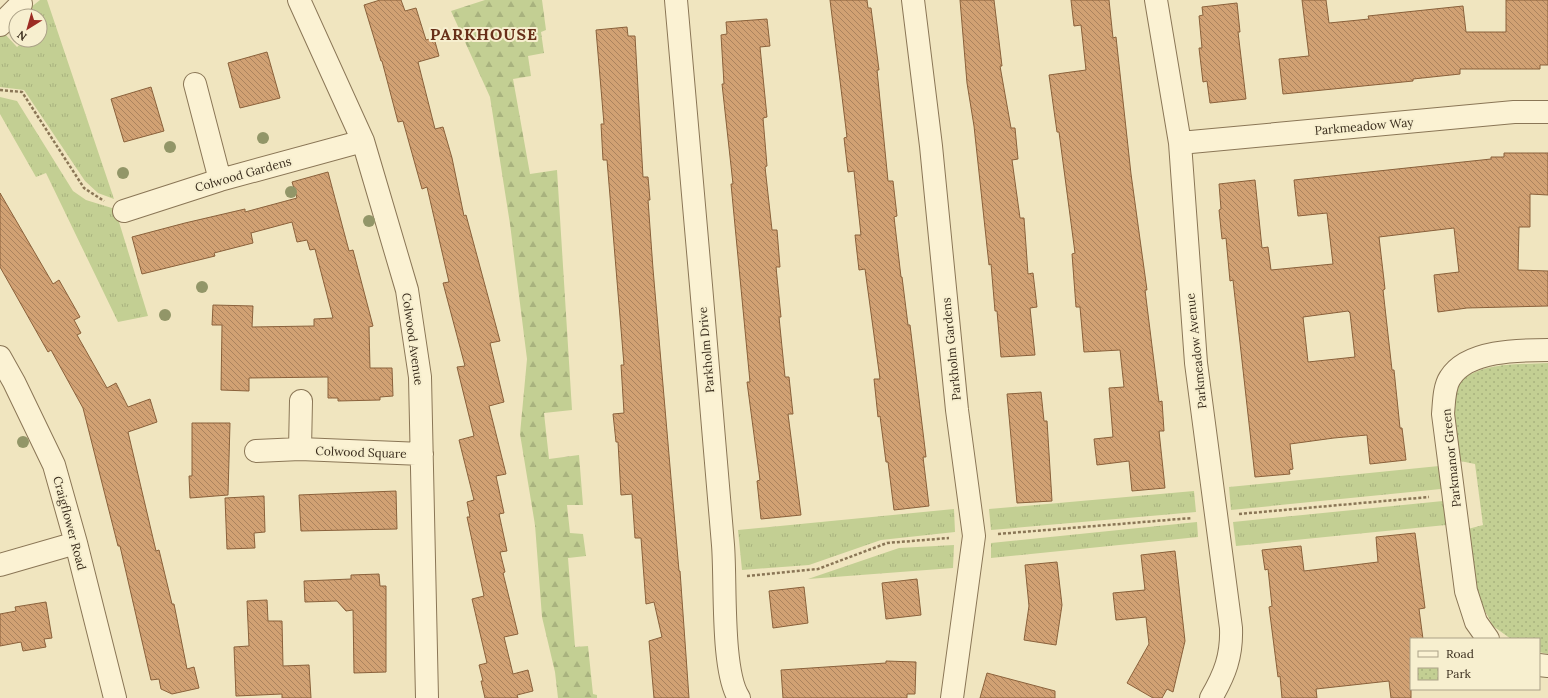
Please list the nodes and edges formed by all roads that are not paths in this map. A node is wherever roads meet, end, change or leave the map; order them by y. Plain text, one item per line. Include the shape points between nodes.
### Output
1 (299, 0) edge
2 (676, 0) edge
3 (913, 0) edge
4 (1156, 0) edge
5 (21, 4) dead end
6 (0, 25) edge
7 (195, 84) dead end
8 (1548, 112) edge
9 (363, 141) junction
10 (1180, 143) junction
11 (220, 180) junction
12 (124, 211) road end
13 (1548, 350) edge
14 (0, 357) edge
15 (301, 401) dead end
16 (300, 450) junction
17 (256, 451) dead end
18 (422, 454) junction
19 (76, 543) junction
20 (0, 565) edge
21 (1487, 638) edge
22 (115, 698) edge
23 (427, 698) edge
24 (739, 698) edge
25 (952, 698) edge
26 (1211, 698) edge

1 - 9 street, Colwood Avenue
2 - 24 street, Parkholm Drive via 725,578 727,651 735,692
3 - 25 street, Parkholm Gardens via 932,146 957,410 974,536
4 - 10 street, Parkmeadow Avenue
5 - 6 street
7 - 11 street
8 - 10 street, Parkmeadow Way via 1514,112
9 - 11 street, Colwood Gardens
9 - 18 street, Colwood Avenue via 407,290 420,377
10 - 26 street, Parkmeadow Avenue via 1196,363 1231,628 1232,648 1221,681
11 - 12 street, Colwood Gardens
13 - 21 street, Parkmanor Green via 1483,355 1466,363 1450,378 1446,394 1443,414 1466,591 1476,622
14 - 19 street, Craigflower Road via 54,465
15 - 16 street, Colwood Square
16 - 17 street, Colwood Square
16 - 18 street, Colwood Square
18 - 23 street, Colwood Avenue
19 - 20 street
19 - 22 street, Craigflower Road

